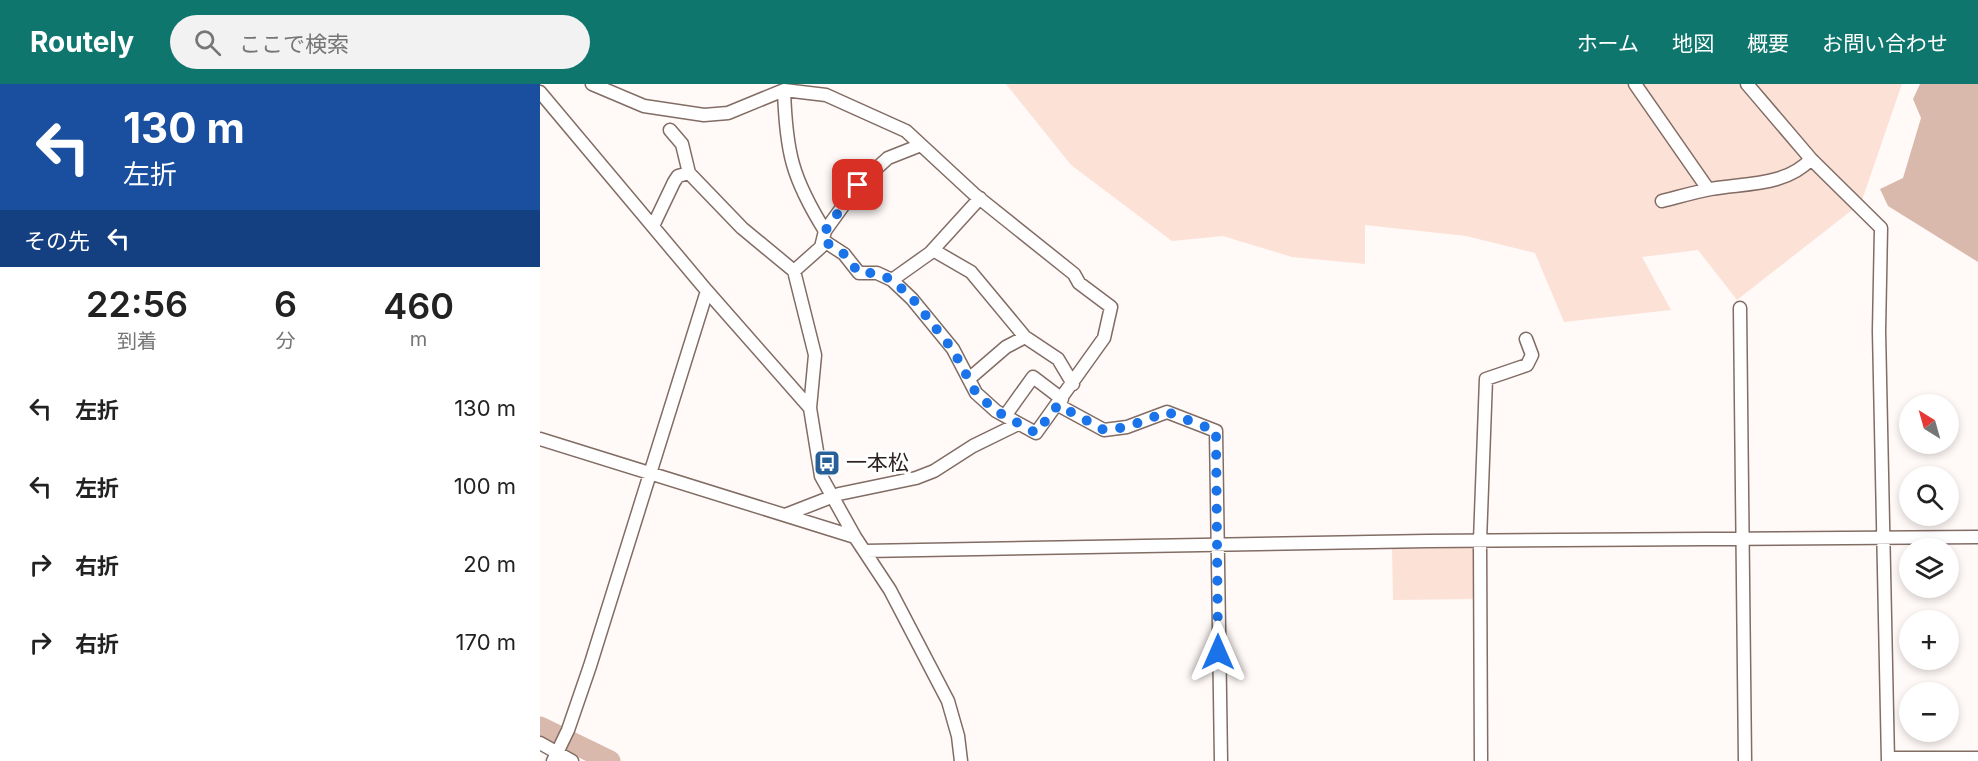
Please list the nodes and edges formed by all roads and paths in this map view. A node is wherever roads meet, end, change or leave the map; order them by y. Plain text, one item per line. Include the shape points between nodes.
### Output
1 (592, 84) edge
2 (1635, 84) edge
3 (1747, 84) edge
4 (784, 90) junction
5 (540, 92) edge
6 (670, 130) dead end
7 (921, 145) junction
8 (1811, 159) junction
9 (689, 173) junction
10 (1708, 189) junction
11 (980, 198) junction
12 (1662, 201) dead end
13 (653, 226) junction
14 (824, 236) junction
15 (933, 250) junction
16 (794, 271) junction
17 (892, 280) junction
18 (707, 291) junction
19 (1740, 308) dead end
20 (1025, 337) junction
21 (1526, 339) dead end
22 (970, 378) junction
23 (1073, 384) junction
24 (1060, 402) junction
25 (810, 408) junction
26 (1005, 416) junction
27 (1018, 424) junction
28 (540, 439) edge
29 (649, 474) junction
30 (832, 498) junction
31 (785, 515) junction
32 (855, 537) junction
33 (1978, 537) edge
34 (1743, 538) junction
35 (1883, 538) junction
36 (1480, 541) junction
37 (1219, 545) junction
38 (865, 551) junction
39 (540, 743) edge
40 (554, 757) edge
41 (1978, 758) edge
42 (1888, 759) edge
43 (572, 761) edge
44 (961, 761) edge
45 (1221, 761) edge
46 (1481, 761) edge
47 (1745, 761) edge

1 - 4 street via 644,106 704,115 728,113
2 - 10 street
3 - 8 street
4 - 7 street via 826,95 906,131
4 - 14 street via 787,143 796,177
5 - 13 street
6 - 9 street via 682,144
7 - 11 street
7 - 14 street via 888,158 858,185
8 - 10 street via 1782,178
8 - 35 street via 1881,228
9 - 13 street via 678,176
9 - 16 street via 742,228
10 - 12 street
11 - 15 street
11 - 23 street via 1111,307 1104,338
13 - 18 street
14 - 16 street via 814,256
14 - 17 street via 859,273 877,273
15 - 17 street
15 - 20 street via 970,272
16 - 25 street via 815,355
17 - 22 street via 912,298
18 - 25 street
18 - 29 street
19 - 34 street
20 - 22 street via 1006,347
20 - 23 street via 1058,359
21 - 36 street via 1532,355 1527,365 1486,379
22 - 26 street via 976,393
23 - 24 street
24 - 26 street via 1033,377
24 - 27 street via 1036,433
24 - 37 street via 1104,430 1127,427 1167,412 1216,431
25 - 30 street via 821,476
26 - 27 street
27 - 30 street via 933,471
28 - 29 street
29 - 31 street
29 - 40 street via 568,730
30 - 31 street
30 - 32 street
31 - 32 street
32 - 38 street
33 - 35 street
34 - 35 street
34 - 36 street
34 - 47 street
35 - 42 street
36 - 37 street
36 - 46 street
37 - 38 street
37 - 45 street
38 - 44 street via 948,701
39 - 40 street
40 - 43 street
41 - 42 street

